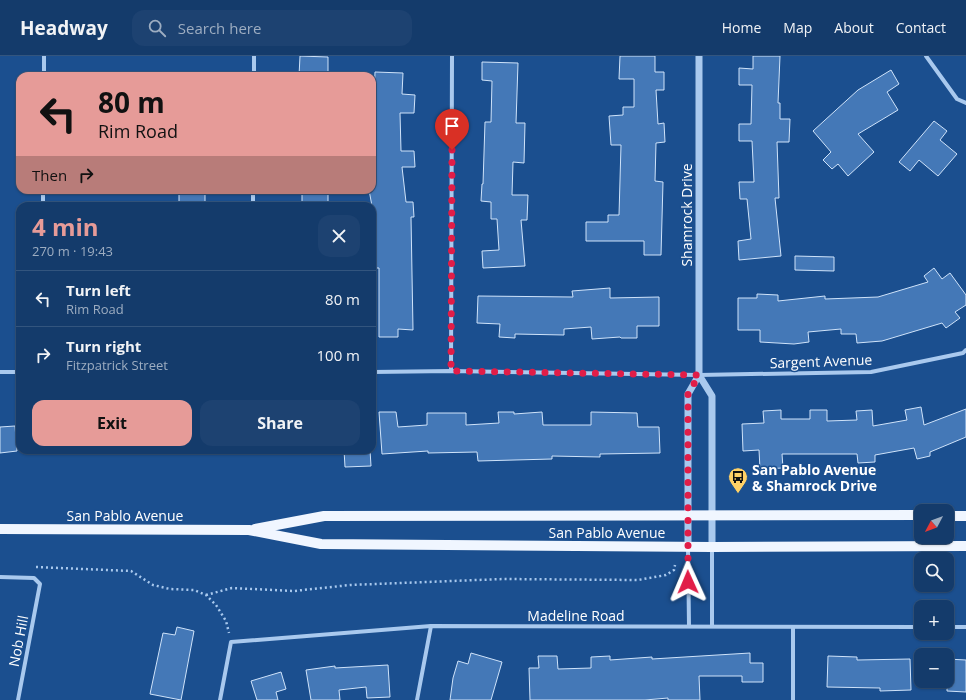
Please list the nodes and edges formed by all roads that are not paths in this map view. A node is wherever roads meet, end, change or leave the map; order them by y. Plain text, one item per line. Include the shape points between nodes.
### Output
1 (44, 56) edge
2 (254, 56) edge
3 (452, 56) edge
4 (699, 56) edge
5 (926, 56) edge
6 (44, 72) edge
7 (254, 72) edge
8 (966, 103) edge
9 (966, 350) edge
10 (451, 371) junction
11 (0, 372) edge
12 (16, 372) edge
13 (376, 372) edge
14 (699, 375) junction
15 (688, 514) junction
16 (712, 515) junction
17 (914, 515) edge
18 (954, 516) edge
19 (966, 516) edge
20 (0, 529) edge
21 (249, 530) junction
22 (688, 546) junction
23 (966, 546) edge
24 (712, 547) junction
25 (0, 577) edge
26 (431, 626) junction
27 (689, 626) junction
28 (712, 626) junction
29 (793, 627) junction
30 (914, 627) edge
31 (954, 627) edge
32 (966, 627) edge
33 (18, 700) edge
34 (220, 700) edge
35 (417, 700) edge
36 (793, 700) edge

1 - 6 street
2 - 7 street
3 - 10 street
4 - 14 street, Shamrock Drive
5 - 8 street via 957,99
9 - 14 street, Sargent Avenue via 963,353 871,372
10 - 13 street, Sargent Avenue
10 - 14 street, Sargent Avenue
11 - 12 street
14 - 15 street via 688,394
14 - 16 street via 712,396
15 - 16 main road, San Pablo Avenue
15 - 21 main road, San Pablo Avenue via 324,516
15 - 22 street
16 - 17 main road, San Pablo Avenue
16 - 24 street
18 - 19 main road
20 - 21 main road, San Pablo Avenue
21 - 22 main road, San Pablo Avenue via 321,544
22 - 24 main road, San Pablo Avenue
22 - 27 street
23 - 24 main road, San Pablo Avenue
24 - 28 street
25 - 33 street, Nob Hill via 34,578 38,580 40,587
26 - 27 street, Madeline Road
26 - 34 street, Madeline Road via 231,642
26 - 35 street
27 - 28 street, Madeline Road
28 - 29 street, Madeline Road
29 - 30 street, Madeline Road
29 - 36 street
31 - 32 street

